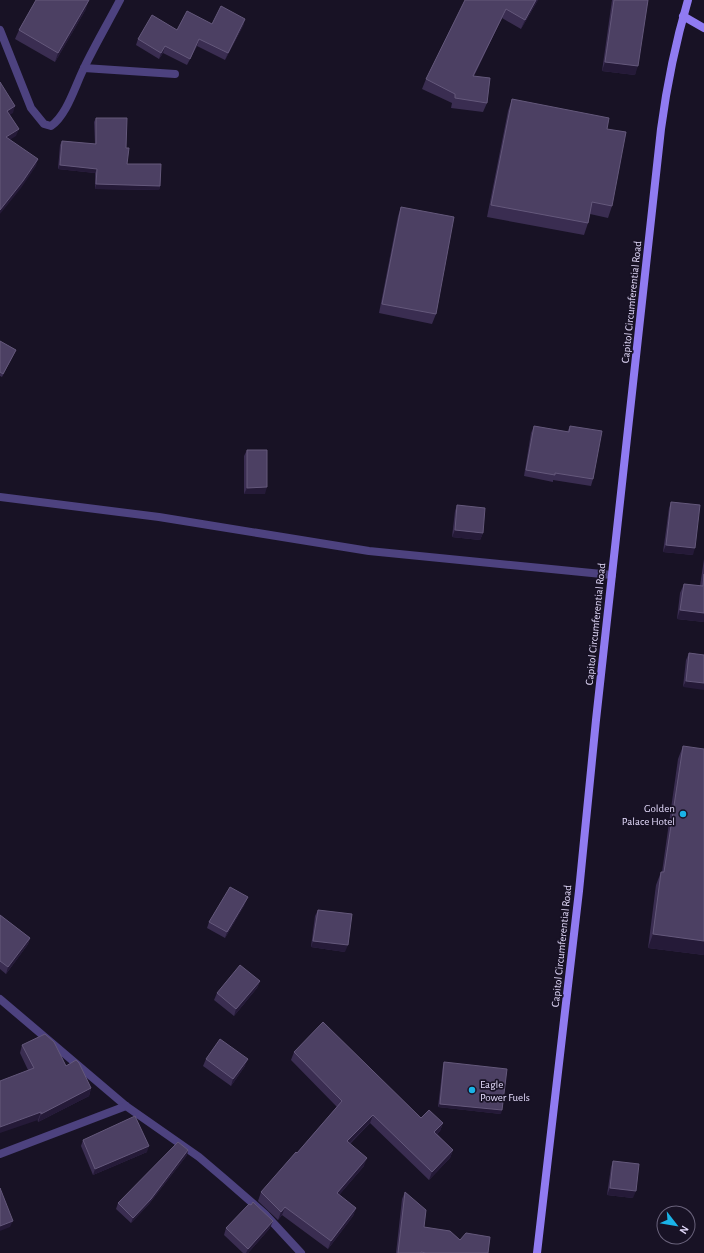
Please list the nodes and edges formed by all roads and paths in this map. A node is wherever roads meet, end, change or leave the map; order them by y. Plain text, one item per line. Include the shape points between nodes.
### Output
1 (120, 0) edge
2 (688, 0) edge
3 (683, 16) junction
4 (704, 28) edge
5 (0, 30) edge
6 (84, 68) junction
7 (175, 74) dead end
8 (0, 497) edge
9 (612, 575) junction
10 (0, 999) edge
11 (126, 1106) junction
12 (0, 1154) edge
13 (301, 1253) edge
14 (537, 1253) edge

1 - 6 street
2 - 3 main road, Capitol Circumferential Road
3 - 4 main road
3 - 9 main road, Capitol Circumferential Road via 668,82 661,130
5 - 6 street via 31,108 44,124 51,126 57,122
6 - 7 street
8 - 9 street via 159,517 369,551
9 - 14 main road, Capitol Circumferential Road
10 - 11 street
11 - 12 street
11 - 13 street via 205,1162 265,1214

